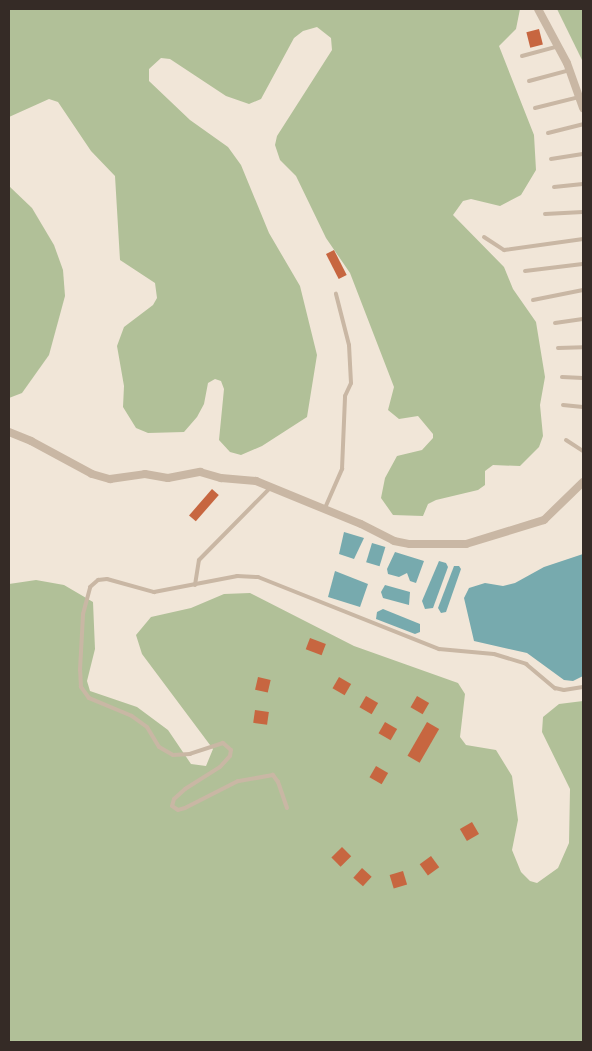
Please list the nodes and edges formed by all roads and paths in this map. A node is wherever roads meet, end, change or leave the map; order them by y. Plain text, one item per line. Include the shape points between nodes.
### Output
1 (538, 9) edge
2 (559, 46) junction
3 (522, 56) dead end
4 (570, 70) junction
5 (529, 81) dead end
6 (580, 97) junction
7 (535, 108) dead end
8 (583, 108) edge
9 (583, 124) edge
10 (548, 133) dead end
11 (583, 154) edge
12 (551, 158) dead end
13 (583, 184) edge
14 (554, 187) dead end
15 (583, 212) edge
16 (546, 214) dead end
17 (484, 237) dead end
18 (583, 239) edge
19 (583, 264) edge
20 (525, 271) dead end
21 (583, 290) edge
22 (336, 294) dead end
23 (532, 300) dead end
24 (583, 319) edge
25 (555, 323) dead end
26 (583, 347) edge
27 (558, 348) dead end
28 (562, 377) dead end
29 (583, 378) edge
30 (563, 405) dead end
31 (583, 407) edge
32 (9, 432) edge
33 (566, 440) dead end
34 (583, 451) edge
35 (583, 482) edge
36 (270, 488) junction
37 (324, 508) junction
38 (195, 585) junction
39 (583, 687) edge
40 (287, 808) dead end

1 - 2 street
2 - 3 lane
2 - 4 street
4 - 5 lane
4 - 6 street
6 - 7 lane
6 - 8 street
9 - 10 lane
11 - 12 lane
13 - 14 lane
15 - 16 lane
17 - 18 lane via 504,250
19 - 20 lane
21 - 23 lane
22 - 37 lane via 349,345 351,382 345,396 342,469
24 - 25 lane
26 - 27 lane
28 - 29 lane
30 - 31 lane
32 - 36 street via 92,474 110,479 145,474 168,478 200,472 221,478 256,481
33 - 34 lane
35 - 37 street via 544,520 466,544 394,541
36 - 37 street
36 - 38 lane via 199,560
38 - 39 lane via 237,576 258,577 439,649 494,654 526,664 555,688
38 - 40 lane via 154,592 107,579 98,580 90,587 83,614 81,687 89,698 148,726 166,753 178,756 223,743 228,746 230,756 220,767 174,799 172,806 178,810 238,781 272,775

